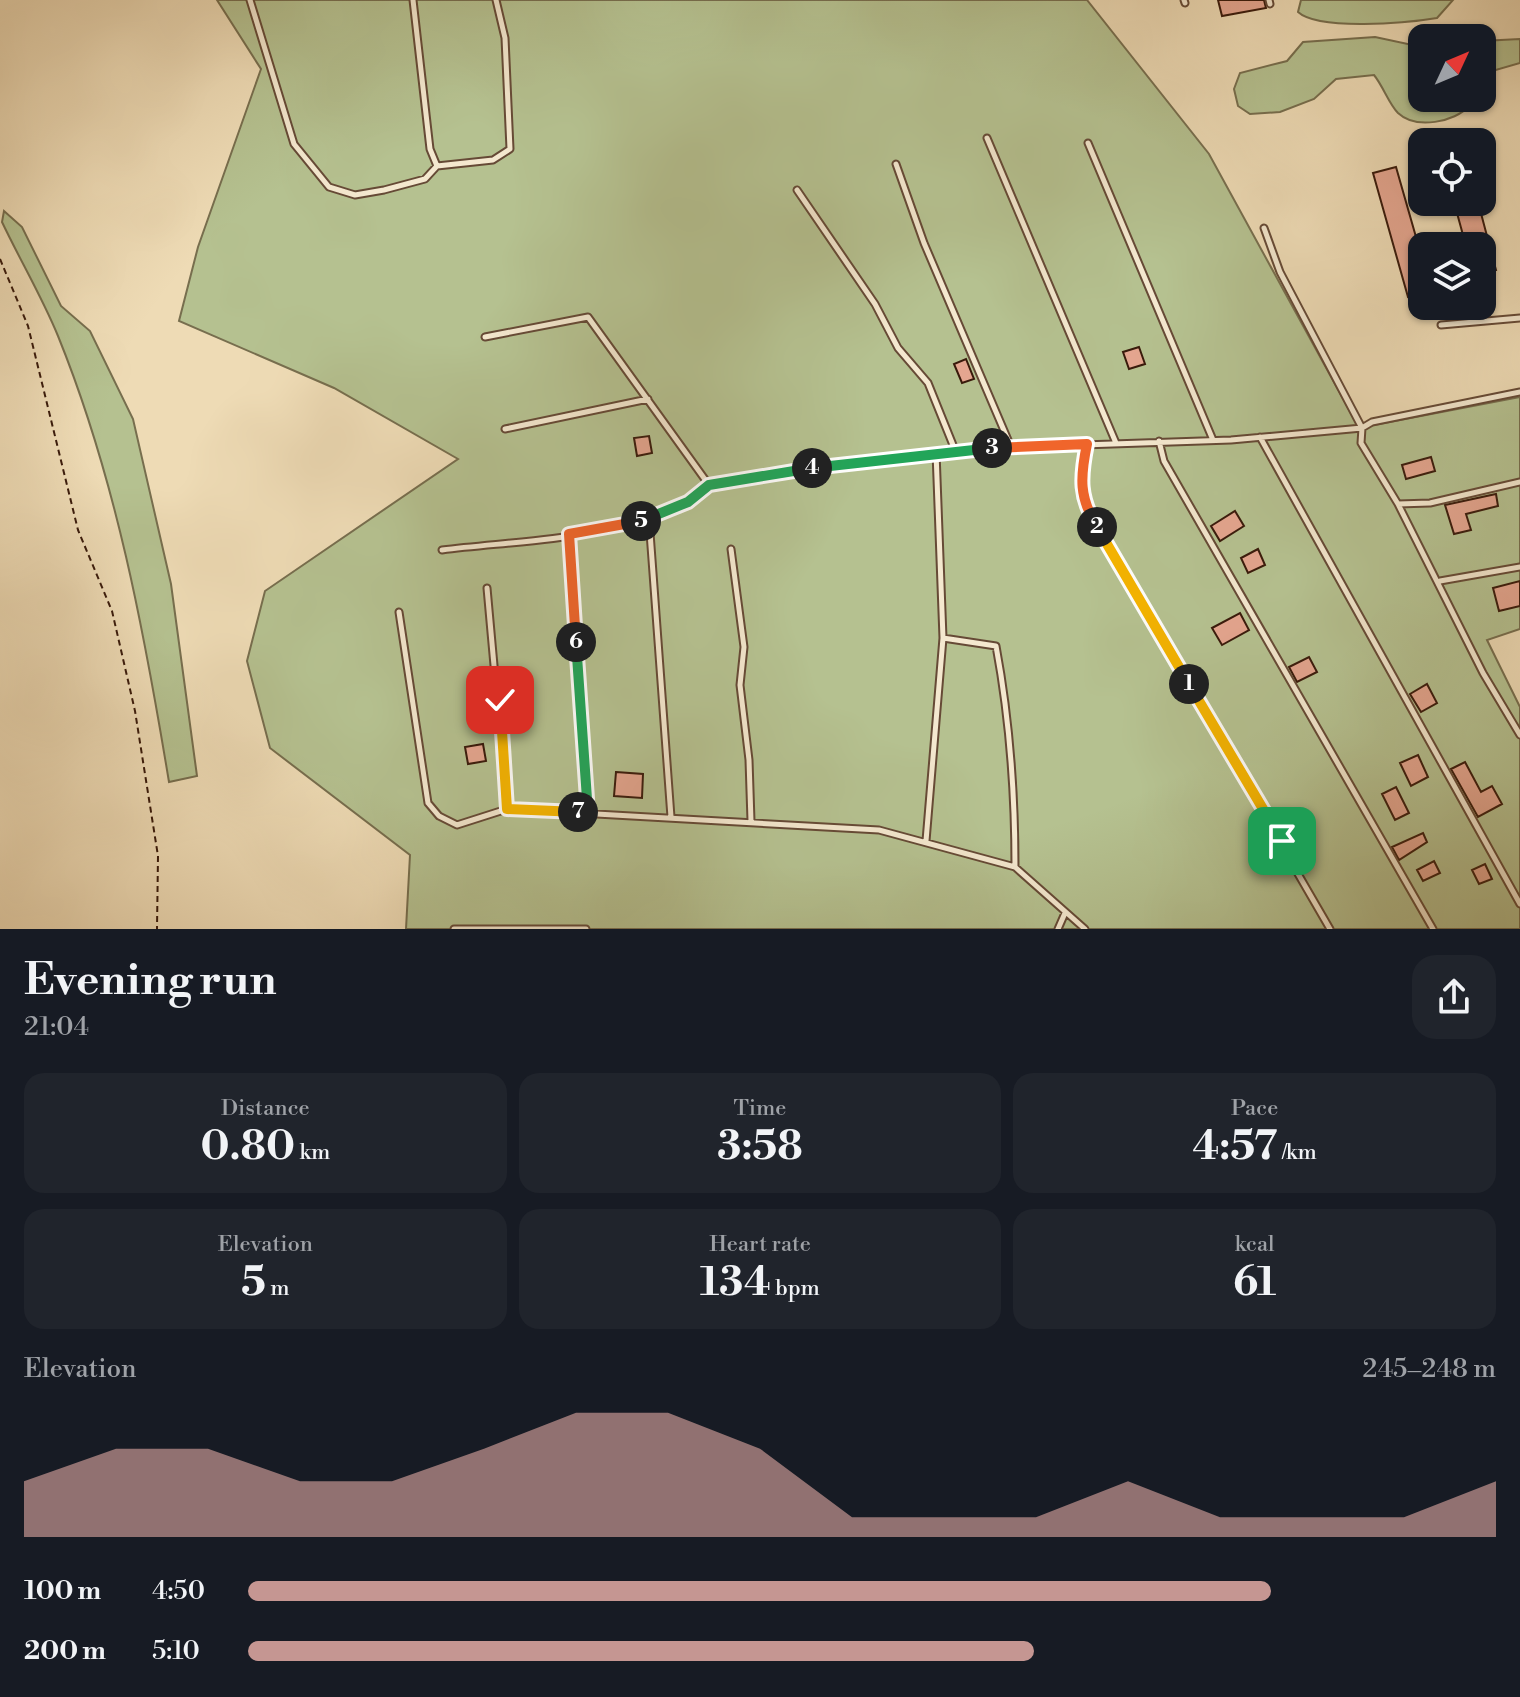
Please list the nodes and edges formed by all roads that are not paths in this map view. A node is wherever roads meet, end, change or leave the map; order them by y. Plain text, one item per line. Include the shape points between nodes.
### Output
1 (250, 0) edge
2 (413, 0) edge
3 (496, 0) edge
4 (987, 138) dead end
5 (1088, 143) dead end
6 (896, 164) dead end
7 (437, 166) junction
8 (797, 190) dead end
9 (1264, 228) dead end
10 (1520, 318) edge
11 (1441, 325) dead end
12 (485, 337) dead end
13 (1520, 392) edge
14 (648, 399) junction
15 (1362, 428) junction
16 (505, 429) dead end
17 (1260, 437) junction
18 (1213, 440) junction
19 (1159, 441) junction
20 (1116, 443) junction
21 (1087, 444) junction
22 (1011, 447) junction
23 (955, 450) junction
24 (936, 452) junction
25 (1520, 482) edge
26 (709, 485) junction
27 (1398, 504) junction
28 (649, 519) junction
29 (569, 534) junction
30 (731, 549) dead end
31 (442, 550) dead end
32 (1520, 567) edge
33 (1440, 581) junction
34 (487, 588) dead end
35 (399, 612) dead end
36 (943, 638) junction
37 (1520, 735) edge
38 (507, 809) junction
39 (588, 813) junction
40 (671, 817) junction
41 (751, 821) junction
42 (926, 841) junction
43 (1015, 867) junction
44 (1520, 904) edge
45 (1065, 913) junction
46 (454, 929) edge
47 (586, 929) edge
48 (1058, 929) edge
49 (1085, 929) edge
50 (1330, 929) edge
51 (1433, 929) edge

1 - 7 lane via 294,144 329,187 355,195 384,190 425,179
2 - 7 lane via 430,149
3 - 7 lane via 505,38 510,149 493,160
4 - 20 lane
5 - 18 lane
6 - 22 lane
8 - 23 lane via 875,304 898,348 928,383
9 - 15 lane via 1280,272
10 - 11 lane
12 - 14 lane via 588,317
13 - 15 lane
14 - 16 lane
14 - 26 lane
15 - 17 lane
15 - 27 lane via 1361,443
17 - 18 lane
17 - 44 lane
18 - 19 lane
19 - 20 lane
19 - 51 lane via 1164,461
20 - 21 lane
21 - 22 lane
21 - 50 lane via 1084,505
22 - 23 lane
23 - 24 lane
24 - 26 lane
24 - 36 lane
25 - 27 lane via 1430,503
26 - 28 lane via 688,502
27 - 33 lane
28 - 29 lane
28 - 40 lane
29 - 31 lane
29 - 39 lane
30 - 41 lane via 744,647 740,685
32 - 33 lane
33 - 37 lane via 1483,673
34 - 38 lane
35 - 38 lane via 428,803 457,825
36 - 42 lane
36 - 43 lane via 996,646 1015,784
38 - 39 lane
39 - 40 lane
40 - 41 lane
41 - 42 lane via 879,830
42 - 43 lane
43 - 45 lane
45 - 48 lane
45 - 49 lane
46 - 47 lane

